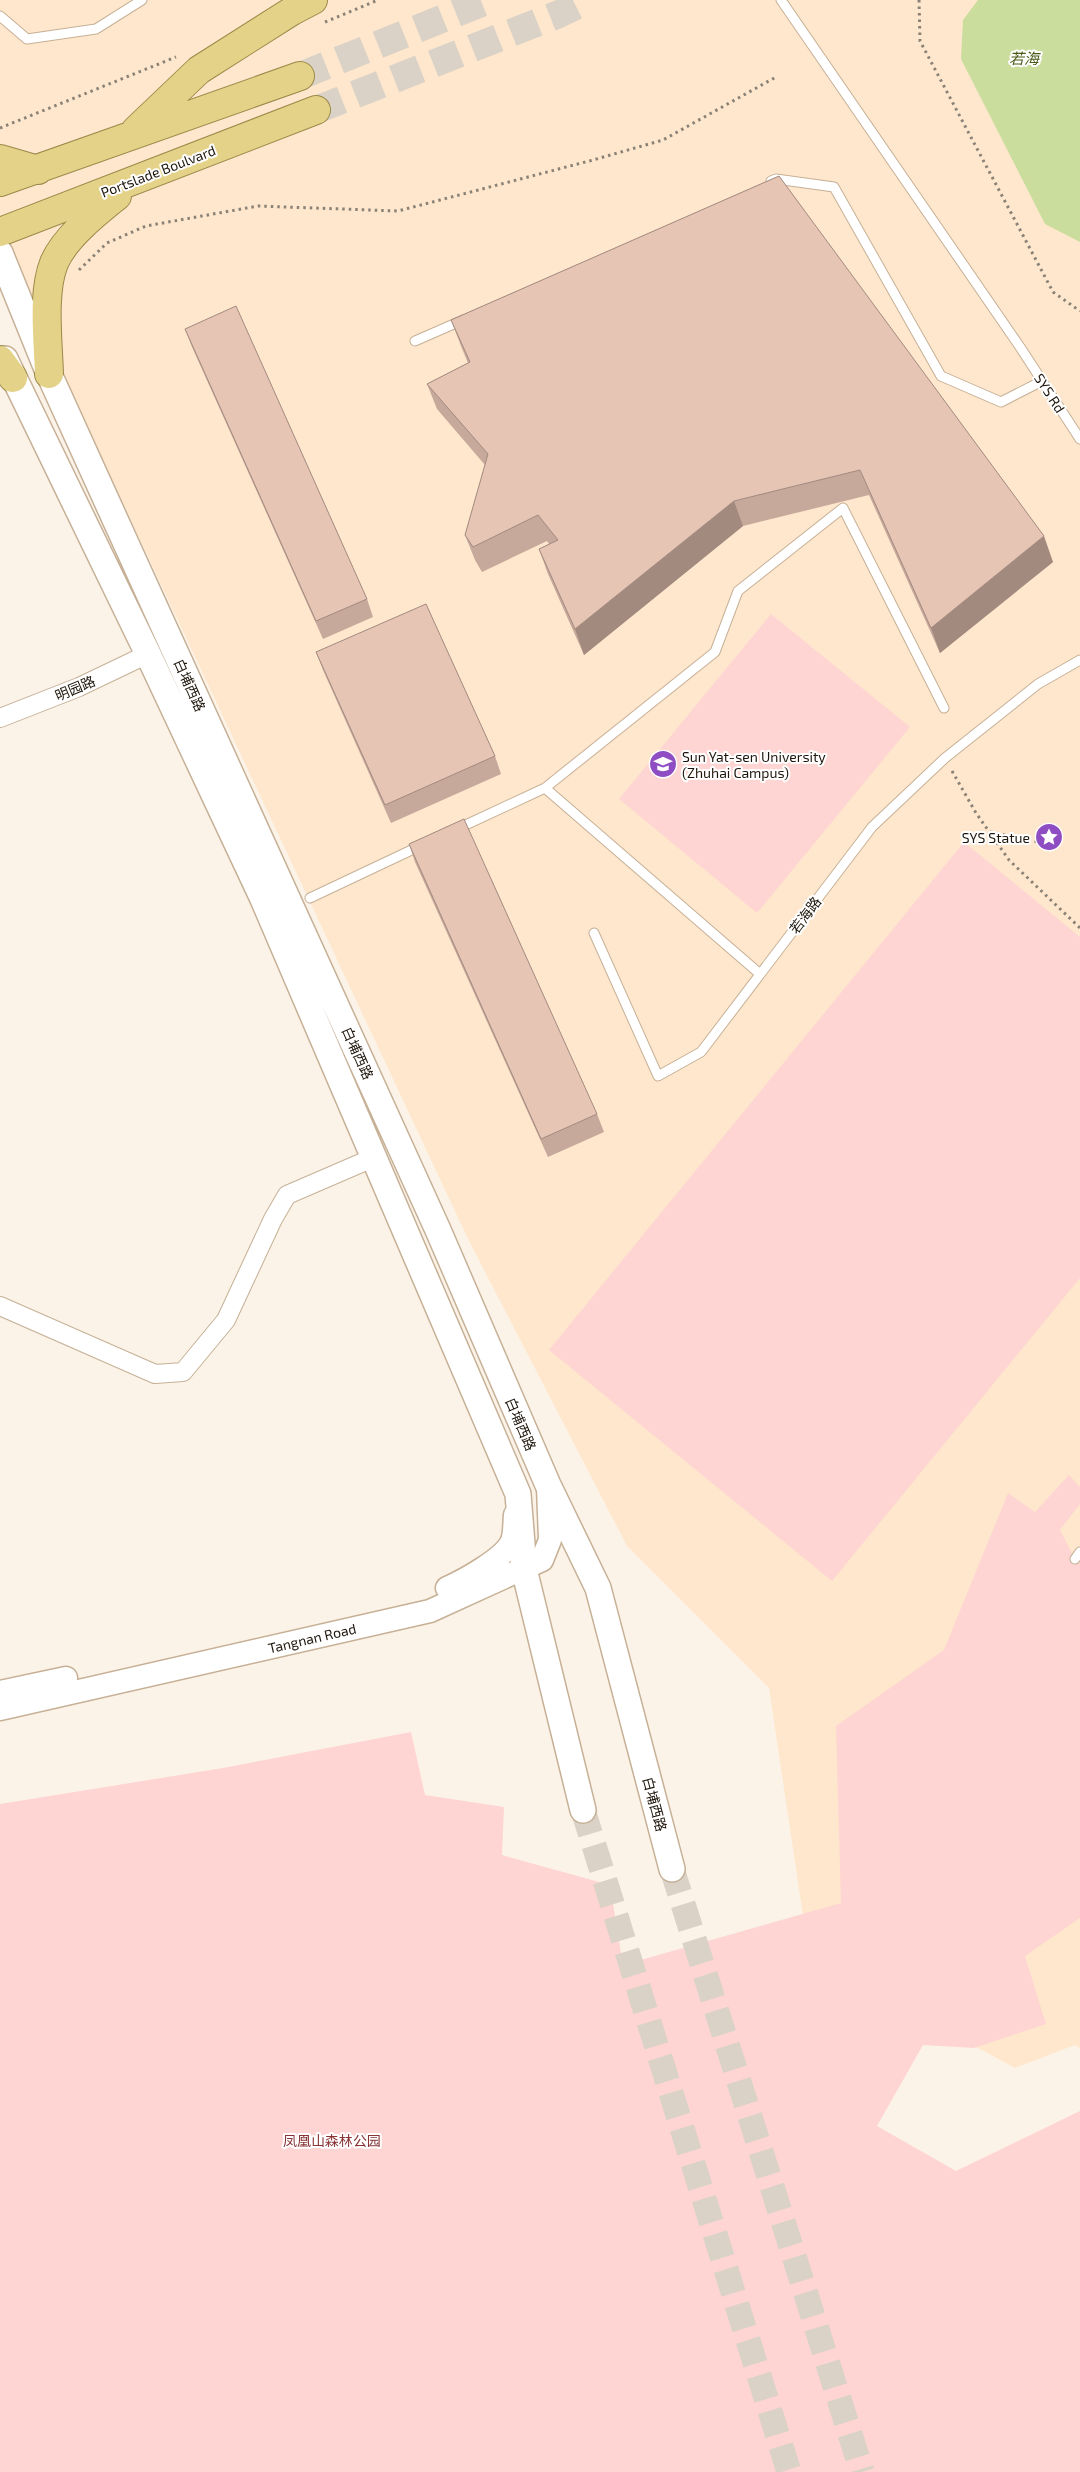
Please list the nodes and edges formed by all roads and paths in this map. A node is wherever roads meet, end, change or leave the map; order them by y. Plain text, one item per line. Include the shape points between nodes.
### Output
1 (142, 0) edge
2 (313, 0) edge
3 (781, 0) edge
4 (919, 0) edge
5 (0, 16) edge
6 (300, 76) tunnel mouth
7 (776, 77) dead end
8 (316, 110) tunnel mouth
9 (128, 138) junction
10 (0, 159) edge
11 (38, 170) junction
12 (138, 179) junction
13 (0, 182) edge
14 (758, 187) edge
15 (0, 232) edge
16 (0, 253) edge
17 (78, 271) dead end
18 (1080, 312) edge
19 (469, 317) edge
20 (415, 341) dead end
21 (0, 348) edge
22 (7, 369) edge
23 (49, 374) junction
24 (1042, 381) junction
25 (1080, 439) edge
26 (148, 654) junction
27 (1080, 660) edge
28 (944, 708) dead end
29 (0, 718) edge
30 (945, 758) junction
31 (545, 788) junction
32 (989, 832) junction
33 (446, 834) edge
34 (428, 843) edge
35 (1053, 845) dead end
36 (310, 898) dead end
37 (1080, 928) edge
38 (594, 933) dead end
39 (760, 974) junction
40 (375, 1157) junction
41 (0, 1306) edge
42 (548, 1485) junction
43 (518, 1494) junction
44 (524, 1569) junction
45 (0, 1692) edge
46 (0, 1709) edge
47 (583, 1810) tunnel mouth
48 (672, 1869) tunnel mouth

1 - 5 lane via 96,29 27,39
2 - 9 highway via 199,70
3 - 24 lane, SYS Rd
4 - 18 path via 920,40 941,81 1053,292
6 - 9 highway
7 - 17 path via 664,140 593,160 398,211 258,206 146,226 107,243
8 - 12 highway, Portslade Boulvard
9 - 11 highway
10 - 11 highway
11 - 13 highway
12 - 15 highway, Portslade Boulvard
12 - 23 highway via 82,225 55,261 47,310
14 - 24 lane via 776,179 834,187 941,376 1001,402
16 - 23 main road, 白埔西路
19 - 20 lane
21 - 22 main road, 白埔西路
22 - 26 main road, 白埔西路
23 - 42 main road, 白埔西路 via 438,1230
24 - 25 lane, SYS Rd
26 - 29 street, 明园路 via 79,687
26 - 40 main road, 白埔西路 via 262,899
27 - 30 lane, 若海路 via 1038,684
28 - 31 lane via 843,508 738,591 715,652
30 - 32 path
30 - 39 lane, 若海路 via 872,827
31 - 33 lane
31 - 39 lane
32 - 35 path
32 - 37 path via 1009,860
34 - 36 lane
38 - 39 lane, 若海路 via 658,1076 701,1052
40 - 41 street via 287,1195 226,1320 183,1372 154,1374
40 - 43 main road, 白埔西路
42 - 44 street, Tangnan Road via 550,1540 542,1560
42 - 48 main road, 白埔西路 via 598,1588
43 - 44 main road, 白埔西路
43 - 45 street, Tangnan Road via 511,1543 468,1578 412,1603
44 - 46 street, Tangnan Road via 430,1611
44 - 47 main road, 白埔西路

